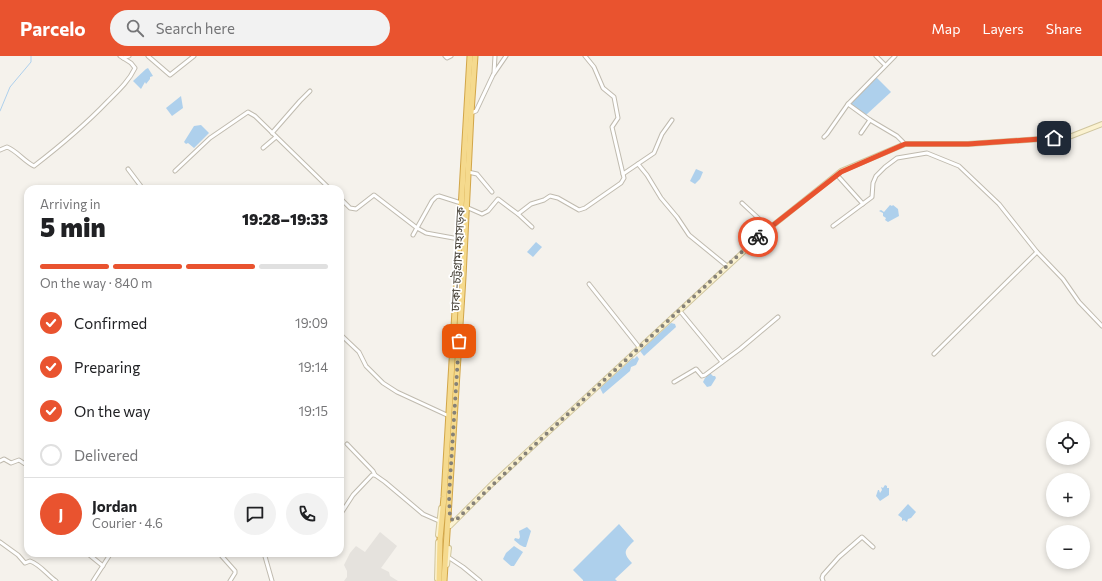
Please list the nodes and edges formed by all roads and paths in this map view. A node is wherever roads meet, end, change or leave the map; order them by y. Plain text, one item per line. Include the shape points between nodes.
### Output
1 (129, 56) edge
2 (148, 56) edge
3 (194, 56) edge
4 (445, 56) edge
5 (451, 56) edge
6 (470, 56) edge
7 (475, 56) edge
8 (495, 56) edge
9 (506, 56) edge
10 (585, 56) edge
11 (876, 56) edge
12 (895, 56) edge
13 (122, 57) edge
14 (885, 66) junction
15 (494, 73) junction
16 (310, 91) dead end
17 (848, 104) junction
18 (471, 113) junction
19 (672, 120) dead end
20 (870, 120) junction
21 (1102, 124) edge
22 (272, 133) junction
23 (861, 133) dead end
24 (276, 137) junction
25 (824, 137) dead end
26 (905, 144) junction
27 (263, 148) dead end
28 (0, 150) edge
29 (638, 164) junction
30 (128, 170) dead end
31 (175, 171) dead end
32 (468, 172) junction
33 (623, 174) junction
34 (837, 175) junction
35 (141, 185) edge
36 (326, 185) edge
37 (492, 192) dead end
38 (344, 202) edge
39 (461, 203) junction
40 (742, 203) dead end
41 (863, 204) junction
42 (466, 207) junction
43 (518, 214) junction
44 (833, 226) dead end
45 (532, 227) dead end
46 (417, 228) junction
47 (769, 228) junction
48 (413, 235) dead end
49 (459, 239) junction
50 (1036, 252) junction
51 (727, 266) junction
52 (589, 284) dead end
53 (455, 300) junction
54 (461, 301) junction
55 (455, 308) junction
56 (461, 308) junction
57 (680, 311) junction
58 (778, 317) dead end
59 (1102, 326) edge
60 (344, 338) edge
61 (640, 347) junction
62 (934, 354) dead end
63 (722, 362) junction
64 (674, 382) dead end
65 (449, 416) junction
66 (346, 444) dead end
67 (0, 461) edge
68 (24, 464) edge
69 (374, 475) junction
70 (447, 496) junction
71 (344, 509) edge
72 (450, 518) junction
73 (456, 520) junction
74 (439, 521) junction
75 (450, 526) junction
76 (0, 542) edge
77 (874, 547) dead end
78 (448, 556) junction
79 (92, 557) edge
80 (108, 557) edge
81 (223, 557) edge
82 (265, 557) edge
83 (103, 566) junction
84 (56, 581) edge
85 (93, 581) edge
86 (230, 581) edge
87 (272, 581) edge
88 (438, 581) edge
89 (445, 581) edge
90 (480, 581) edge
91 (823, 581) edge

1 - 13 street
2 - 3 street via 170,75
4 - 5 street
6 - 39 highway, ঢাকা-চট্টগ্রাম মহাসড়ক
7 - 18 highway, ঢাকা-চট্টগ্রাম মহাসড়ক
8 - 15 street
9 - 15 street
10 - 33 street via 594,67 603,88 614,97 619,116 612,127
11 - 14 street
12 - 14 street
13 - 28 street via 135,68 132,76 74,135 34,166 12,149 7,147
14 - 17 street
15 - 18 street via 476,111
16 - 22 street
17 - 20 street
17 - 25 street
18 - 32 highway, ঢাকা-চট্টগ্রাম মহাসড়ক
19 - 29 street via 654,152
20 - 23 street
20 - 26 street via 897,136
21 - 26 main road via 1069,137 968,144
22 - 24 street
22 - 31 street via 255,116 246,112 210,138
24 - 27 street
24 - 36 street
26 - 34 main road
29 - 33 street
29 - 51 street via 689,236
30 - 35 street
32 - 37 street via 477,174
32 - 42 highway, ঢাকা-চট্টগ্রাম মহাসড়ক
33 - 43 street via 621,183 585,208 576,209 550,196
34 - 41 street
34 - 47 main road
38 - 46 street via 350,208 356,208 374,195
39 - 46 street via 436,197
39 - 49 highway, ঢাকা-চট্টগ্রাম মহাসড়ক
40 - 47 street
41 - 44 street
41 - 50 street via 872,197 873,183 885,166 897,158 927,153 950,161 967,173 999,204
42 - 43 street via 482,214 498,199
42 - 54 highway, ঢাকা-চট্টগ্রাম মহাসড়ক
43 - 45 street
46 - 48 street
46 - 49 street via 426,233
47 - 51 main road
49 - 53 highway, ঢাকা-চট্টগ্রাম মহাসড়ক
50 - 59 street via 1063,279 1079,302
50 - 62 street
51 - 57 main road
52 - 61 street
53 - 54 highway via 458,303
53 - 55 highway, ঢাকা-চট্টগ্রাম মহাসড়ক
54 - 56 highway, ঢাকা-চট্টগ্রাম মহাসড়ক
55 - 56 highway
55 - 65 highway, ঢাকা-চট্টগ্রাম মহাসড়ক
56 - 70 highway, ঢাকা-চট্টগ্রাম মহাসড়ক
57 - 61 main road
57 - 63 street
58 - 63 street
60 - 65 street via 359,352 366,366 384,383 397,392
61 - 73 main road
63 - 64 street via 705,375 702,376 696,369
65 - 70 highway, ঢাকা-চট্টগ্রাম মহাসড়ক
66 - 69 street
67 - 68 street via 4,459 11,463 20,460
69 - 71 street via 353,495
69 - 74 street via 423,514
70 - 72 main road
70 - 74 main road via 441,504
70 - 88 highway, ঢাকা-চট্টগ্রাম মহাসড়ক via 440,539
70 - 89 highway, ঢাকা-চট্টগ্রাম মহাসড়ক
72 - 73 main road via 452,521
72 - 75 main road
73 - 75 main road
74 - 88 main road
75 - 78 main road
76 - 84 street via 25,563 37,563
77 - 91 street via 862,537 823,575
78 - 89 main road
78 - 90 street
79 - 83 street
80 - 83 street
81 - 86 street via 235,570
82 - 87 street
83 - 85 street

